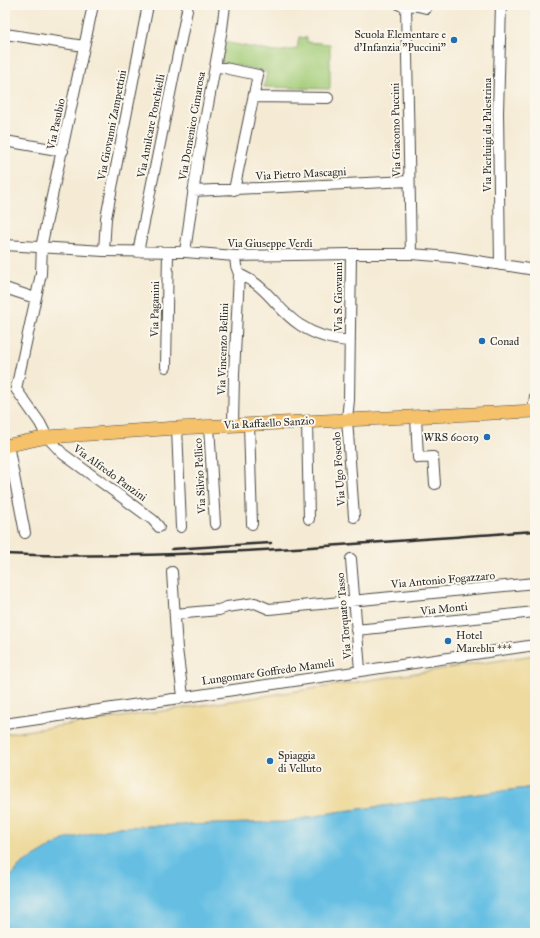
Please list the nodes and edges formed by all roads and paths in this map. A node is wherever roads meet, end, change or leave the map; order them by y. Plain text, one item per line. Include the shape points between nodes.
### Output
1 (93, 5) edge
2 (148, 5) edge
3 (188, 5) edge
4 (225, 5) edge
5 (400, 5) edge
6 (406, 5) edge
7 (501, 5) edge
8 (426, 8) dead end
9 (5, 34) edge
10 (84, 46) junction
11 (215, 66) junction
12 (254, 97) junction
13 (328, 98) dead end
14 (5, 141) edge
15 (63, 151) junction
16 (409, 181) junction
17 (234, 190) junction
18 (193, 192) junction
19 (5, 245) edge
20 (42, 248) junction
21 (104, 251) junction
22 (138, 252) junction
23 (168, 252) junction
24 (185, 252) junction
25 (351, 254) junction
26 (411, 254) junction
27 (235, 256) junction
28 (500, 265) junction
29 (535, 270) edge
30 (238, 274) junction
31 (5, 288) edge
32 (36, 298) junction
33 (350, 341) junction
34 (166, 367) dead end
35 (16, 389) joint
36 (535, 396) edge
37 (534, 411) edge
38 (416, 416) junction
39 (347, 419) junction
40 (307, 421) junction
41 (249, 424) junction
42 (233, 425) junction
43 (209, 426) junction
44 (177, 428) junction
45 (47, 437) junction
46 (6, 444) edge
47 (435, 484) dead end
48 (354, 517) dead end
49 (309, 519) dead end
50 (215, 524) dead end
51 (252, 524) dead end
52 (159, 527) dead end
53 (181, 527) dead end
54 (26, 533) dead end
55 (351, 559) dead end
56 (172, 572) dead end
57 (535, 583) edge
58 (354, 600) junction
59 (535, 612) edge
60 (175, 614) junction
61 (356, 630) junction
62 (535, 645) edge
63 (360, 670) junction
64 (184, 696) junction
65 (5, 724) edge

1 - 10 street, Via Pasubio
2 - 21 street, Via Giovanni Zampettini via 106,218
3 - 22 street, Via Amilcare Ponchielli
4 - 11 street, Via Domenico Cimarosa
5 - 6 street
6 - 8 street
6 - 16 street, Via Giacomo Puccini
7 - 28 street, Via Pierluigi da Palestrina via 498,112
9 - 10 street
10 - 15 street, Via Pasubio
11 - 12 street via 258,75
11 - 18 street, Via Domenico Cimarosa
12 - 13 street
12 - 17 street
14 - 15 street
15 - 20 street, Via Pasubio
16 - 17 street, Via Pietro Mascagni
16 - 26 street, Via Giacomo Puccini
17 - 18 street, Via Pietro Mascagni
18 - 24 street, Via Domenico Cimarosa
19 - 20 street, Via Giuseppe Verdi
20 - 21 street, Via Giuseppe Verdi
20 - 32 street, Via Pasubio via 41,274
21 - 22 street, Via Giuseppe Verdi
22 - 23 street, Via Giuseppe Verdi
23 - 24 street, Via Giuseppe Verdi
23 - 34 street, Via Paganini
24 - 27 street, Via Giuseppe Verdi
25 - 26 street, Via Giuseppe Verdi
25 - 27 street, Via Giuseppe Verdi
25 - 33 street, Via S. Giovanni
26 - 28 street, Via Giuseppe Verdi
27 - 30 street, Via Vincenzo Bellini
28 - 29 street, Via Giuseppe Verdi
30 - 33 street, Via S. Giovanni via 260,286 300,326 336,340
30 - 42 street, Via Vincenzo Bellini
31 - 32 street
32 - 35 street, Via Pasubio
33 - 39 street, Via S. Giovanni
35 - 45 street, Via Alfredo Panzini
36 - 37 street
37 - 38 main road, Via Raffaello Sanzio
38 - 39 main road, Via Raffaello Sanzio
38 - 47 street via 418,458 433,457
39 - 40 main road, Via Raffaello Sanzio
39 - 48 street, Via Ugo Foscolo
40 - 41 main road, Via Raffaello Sanzio
40 - 49 street
41 - 42 main road, Via Raffaello Sanzio
41 - 51 street
42 - 43 main road, Via Raffaello Sanzio
43 - 44 main road, Via Raffaello Sanzio
43 - 50 street, Via Silvio Pellico
44 - 45 main road, Via Raffaello Sanzio
44 - 53 street
45 - 46 main road, Via Raffaello Sanzio
45 - 52 street, Via Alfredo Panzini via 63,454
46 - 54 street
55 - 58 street, Via Torquato Tasso
56 - 60 street
57 - 58 street, Via Antonio Fogazzaro
58 - 60 street, Via Antonio Fogazzaro via 269,609 255,603 219,610
58 - 61 street, Via Torquato Tasso
59 - 61 street, Via Monti
60 - 64 street via 178,665
61 - 63 street, Via Torquato Tasso
62 - 63 street, Lungomare Goffredo Mameli
63 - 64 street, Lungomare Goffredo Mameli
64 - 65 street, Lungomare Goffredo Mameli

